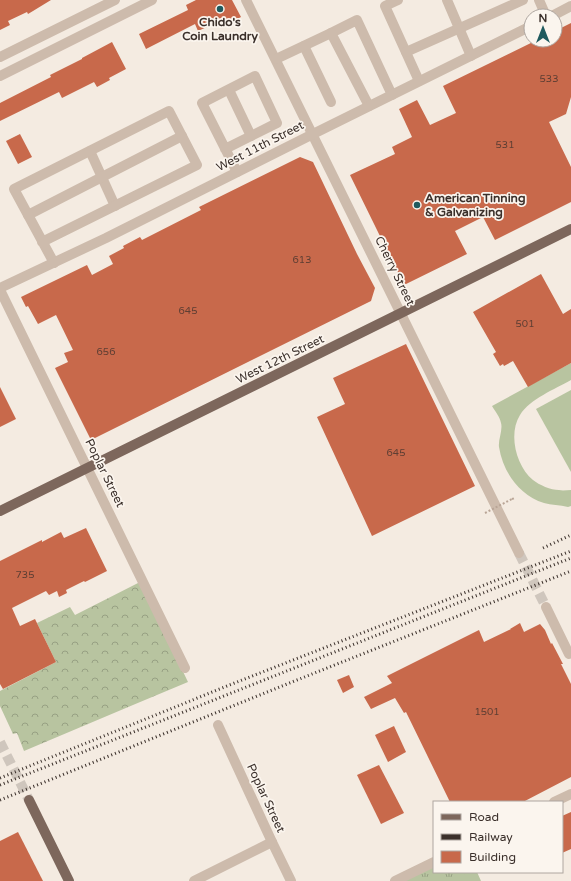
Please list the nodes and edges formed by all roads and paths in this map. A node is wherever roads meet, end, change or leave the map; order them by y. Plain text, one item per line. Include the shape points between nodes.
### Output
1 (115, 0) edge
2 (152, 0) edge
3 (246, 0) edge
4 (398, 0) edge
5 (447, 0) edge
6 (523, 0) edge
7 (65, 25) junction
8 (459, 29) junction
9 (523, 30) edge
10 (331, 32) junction
11 (72, 40) junction
12 (304, 46) junction
13 (406, 52) junction
14 (470, 56) junction
15 (0, 57) edge
16 (276, 59) junction
17 (0, 76) edge
18 (420, 81) junction
19 (229, 90) junction
20 (392, 95) junction
21 (331, 102) dead end
22 (369, 106) junction
23 (313, 134) junction
24 (182, 136) junction
25 (251, 136) junction
26 (225, 149) junction
27 (90, 151) junction
28 (237, 172) junction
29 (102, 177) junction
30 (115, 206) junction
31 (28, 215) junction
32 (571, 229) edge
33 (42, 242) junction
34 (54, 263) junction
35 (0, 289) edge
36 (401, 313) junction
37 (88, 468) junction
38 (515, 498) dead end
39 (0, 511) edge
40 (485, 513) dead end
41 (519, 553) tunnel mouth
42 (546, 607) tunnel mouth
43 (569, 654) dead end
44 (185, 668) dead end
45 (218, 724) dead end
46 (571, 794) edge
47 (29, 800) tunnel mouth
48 (556, 801) edge
49 (272, 842) junction
50 (433, 862) edge
51 (69, 881) edge
52 (194, 881) edge
53 (292, 881) edge
54 (395, 881) edge

1 - 7 street
2 - 11 street
3 - 16 street, Cherry Street
4 - 13 street via 386,6
5 - 8 street
6 - 8 street
7 - 11 street
7 - 15 street
8 - 13 street
8 - 14 street
9 - 14 street, West 11th Street
10 - 12 street
10 - 20 street via 357,20
10 - 22 street
11 - 17 street
12 - 16 street
12 - 21 street
13 - 18 street
14 - 18 street, West 11th Street
16 - 23 street, Cherry Street
18 - 20 street, West 11th Street
19 - 25 street
19 - 25 street via 255,76 277,123
19 - 26 street via 202,103
20 - 22 street, West 11th Street
22 - 23 street, West 11th Street
23 - 28 street, West 11th Street
23 - 36 street, Cherry Street
24 - 27 street via 169,111
24 - 29 street
24 - 30 street via 197,165
25 - 26 street
26 - 28 street
27 - 29 street
27 - 31 street via 14,189
28 - 34 street, West 11th Street
29 - 30 street
29 - 31 street
30 - 33 street
31 - 33 street
32 - 36 main road, West 12th Street
33 - 34 street
34 - 35 street, West 11th Street
35 - 37 street, Poplar Street
36 - 37 main road, West 12th Street
36 - 41 street, Cherry Street
37 - 39 main road, West 12th Street
37 - 44 street, Poplar Street
38 - 40 path, bridge
42 - 43 street
45 - 49 street, Poplar Street
46 - 48 street
47 - 51 main road
49 - 52 street
49 - 53 street, Poplar Street
50 - 54 street

